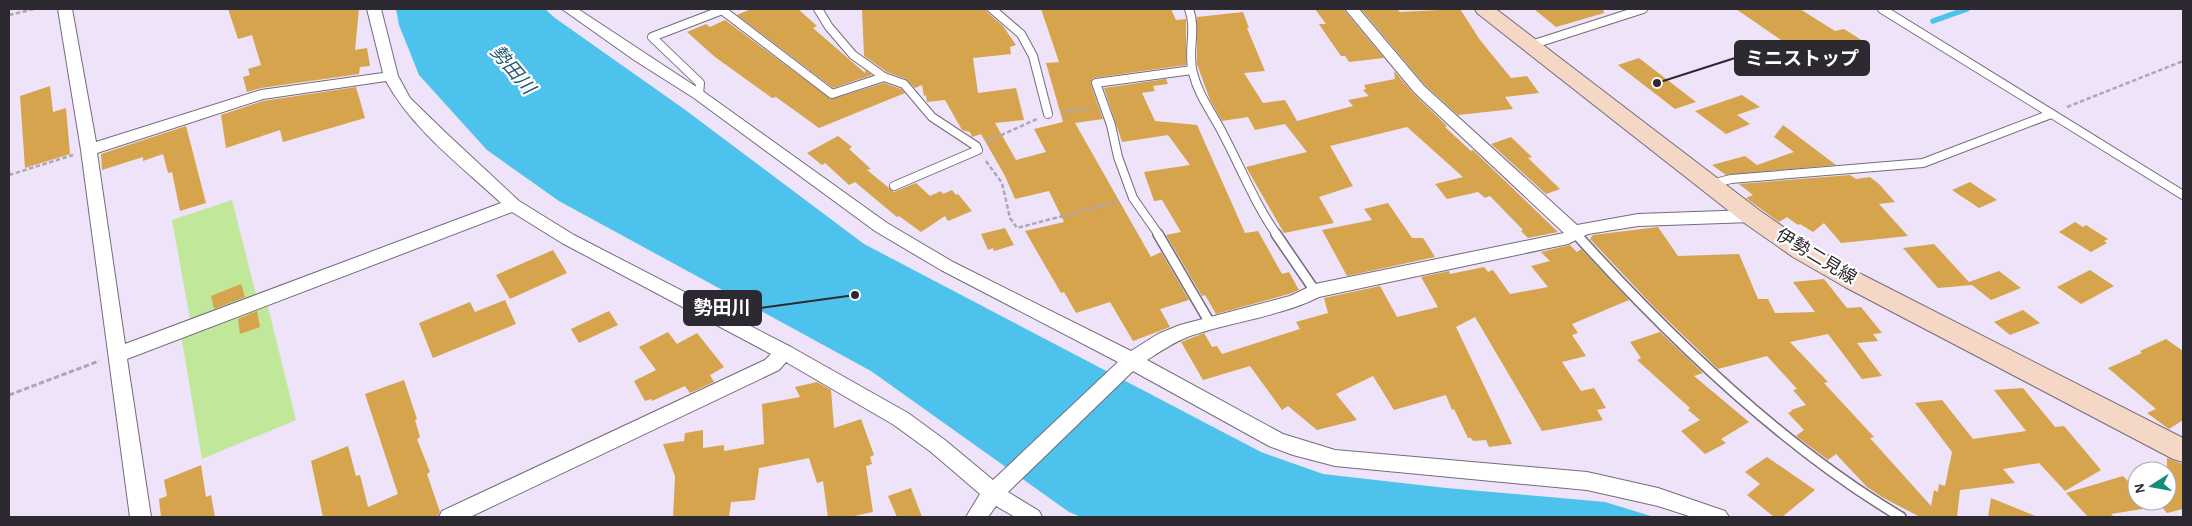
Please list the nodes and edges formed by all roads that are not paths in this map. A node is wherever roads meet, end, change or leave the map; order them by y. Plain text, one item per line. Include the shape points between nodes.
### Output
1 (65, 9) edge
2 (374, 9) edge
3 (569, 9) edge
4 (724, 9) edge
5 (818, 9) edge
6 (992, 9) edge
7 (1190, 9) edge
8 (1352, 9) edge
9 (1484, 9) edge
10 (1643, 9) edge
11 (1882, 9) edge
12 (707, 12) edge
13 (1530, 45) junction
14 (1192, 70) junction
15 (391, 76) junction
16 (884, 77) junction
17 (699, 94) junction
18 (1048, 114) dead end
19 (2051, 114) junction
20 (89, 150) junction
21 (1711, 184) junction
22 (894, 186) dead end
23 (2183, 195) edge
24 (512, 205) junction
25 (1751, 216) junction
26 (1576, 234) junction
27 (1315, 291) junction
28 (1210, 323) junction
29 (784, 352) junction
30 (117, 354) junction
31 (1132, 360) junction
32 (2181, 447) edge
33 (995, 490) junction
34 (140, 517) edge
35 (448, 517) edge
36 (976, 517) edge
37 (1032, 517) edge
38 (1718, 517) edge
39 (1901, 517) edge

1 - 20 street
2 - 15 street
3 - 17 street
4 - 12 lane
4 - 16 lane via 832,94
5 - 16 lane via 829,28 853,55
6 - 18 lane via 1025,41 1033,56
7 - 14 lane via 1193,20
8 - 26 street via 1419,89
9 - 13 main road, 伊勢二見線
10 - 13 lane
11 - 19 lane
12 - 17 lane via 652,37 700,83
13 - 21 main road, 伊勢二見線
14 - 27 lane via 1199,94 1223,133 1266,220
14 - 28 lane via 1096,83 1133,198 1167,247
15 - 20 street via 261,94
15 - 24 street via 404,100
16 - 22 lane via 904,84 932,117 978,150
17 - 31 street via 881,227 947,266
19 - 21 lane via 1923,163 1731,179
19 - 23 lane
20 - 30 street
21 - 25 main road, 伊勢二見線
24 - 29 street via 568,239
24 - 30 street
25 - 26 street via 1656,218 1584,229
25 - 32 main road, 伊勢二見線 via 1801,251 1854,281
26 - 27 street
26 - 39 lane via 1700,362 1812,456
27 - 28 street via 1295,301
28 - 31 street via 1165,339
29 - 33 street via 901,419
29 - 35 street via 772,365
30 - 34 street
31 - 33 street
31 - 38 street via 1253,428 1293,447 1318,454 1586,481 1658,497
33 - 36 street
33 - 37 street

